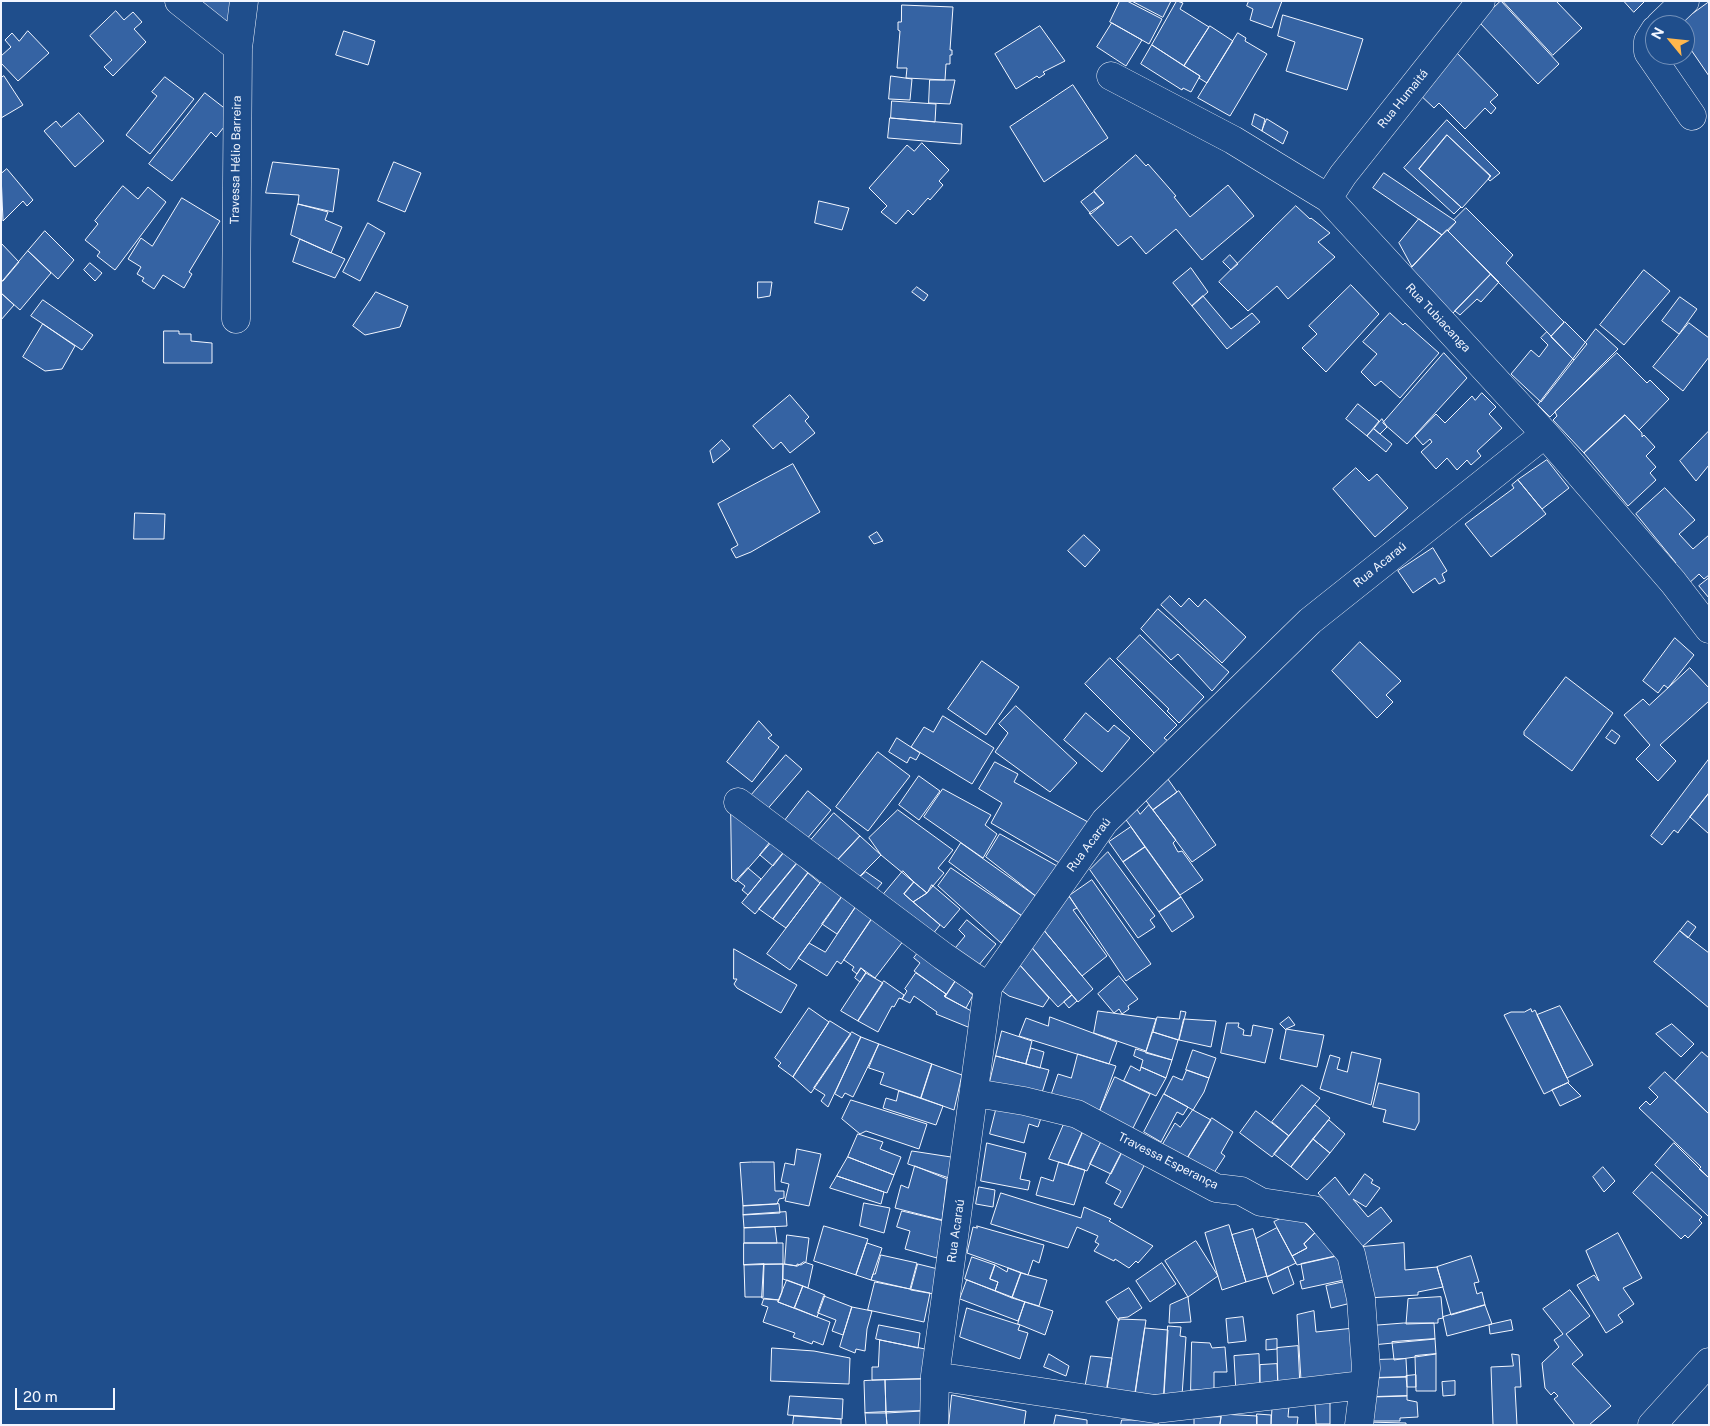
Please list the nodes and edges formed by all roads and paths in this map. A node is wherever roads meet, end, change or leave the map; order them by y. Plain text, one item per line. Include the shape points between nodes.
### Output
1 (179, 1) edge
2 (244, 1) edge
3 (1481, 1) edge
4 (1685, 1) edge
5 (1670, 15) edge
6 (238, 48) junction
7 (1657, 65) edge
8 (1111, 76) dead end
9 (1692, 116) dead end
10 (1328, 198) junction
11 (236, 319) dead end
12 (1545, 434) junction
13 (1709, 629) edge
14 (738, 802) dead end
15 (988, 987) junction
16 (975, 1093) junction
17 (1709, 1362) edge
18 (935, 1376) junction
19 (1363, 1385) junction
20 (934, 1425) edge
21 (1359, 1425) edge
22 (1652, 1425) edge

1 - 6 street
2 - 6 street, Travessa Hélio Barreira
3 - 10 street, Rua Humaitá
4 - 5 street
6 - 11 street, Travessa Hélio Barreira
7 - 9 street
8 - 10 street, Rua Tubiacanga via 1233,140
10 - 12 street, Rua Tubiacanga
12 - 13 street, Rua Tubiacanga
12 - 15 street, Rua Acaraú via 1310,621 1105,821
14 - 15 street
15 - 16 street, Rua Acaraú
16 - 18 street, Rua Acaraú
16 - 19 street, Travessa Esperança via 1077,1114 1216,1188 1241,1191 1261,1202 1314,1210 1351,1254 1361,1300 1366,1368
17 - 22 street
18 - 19 street via 1155,1409
18 - 20 street, Rua Acaraú
19 - 21 street, Travessa Esperança

